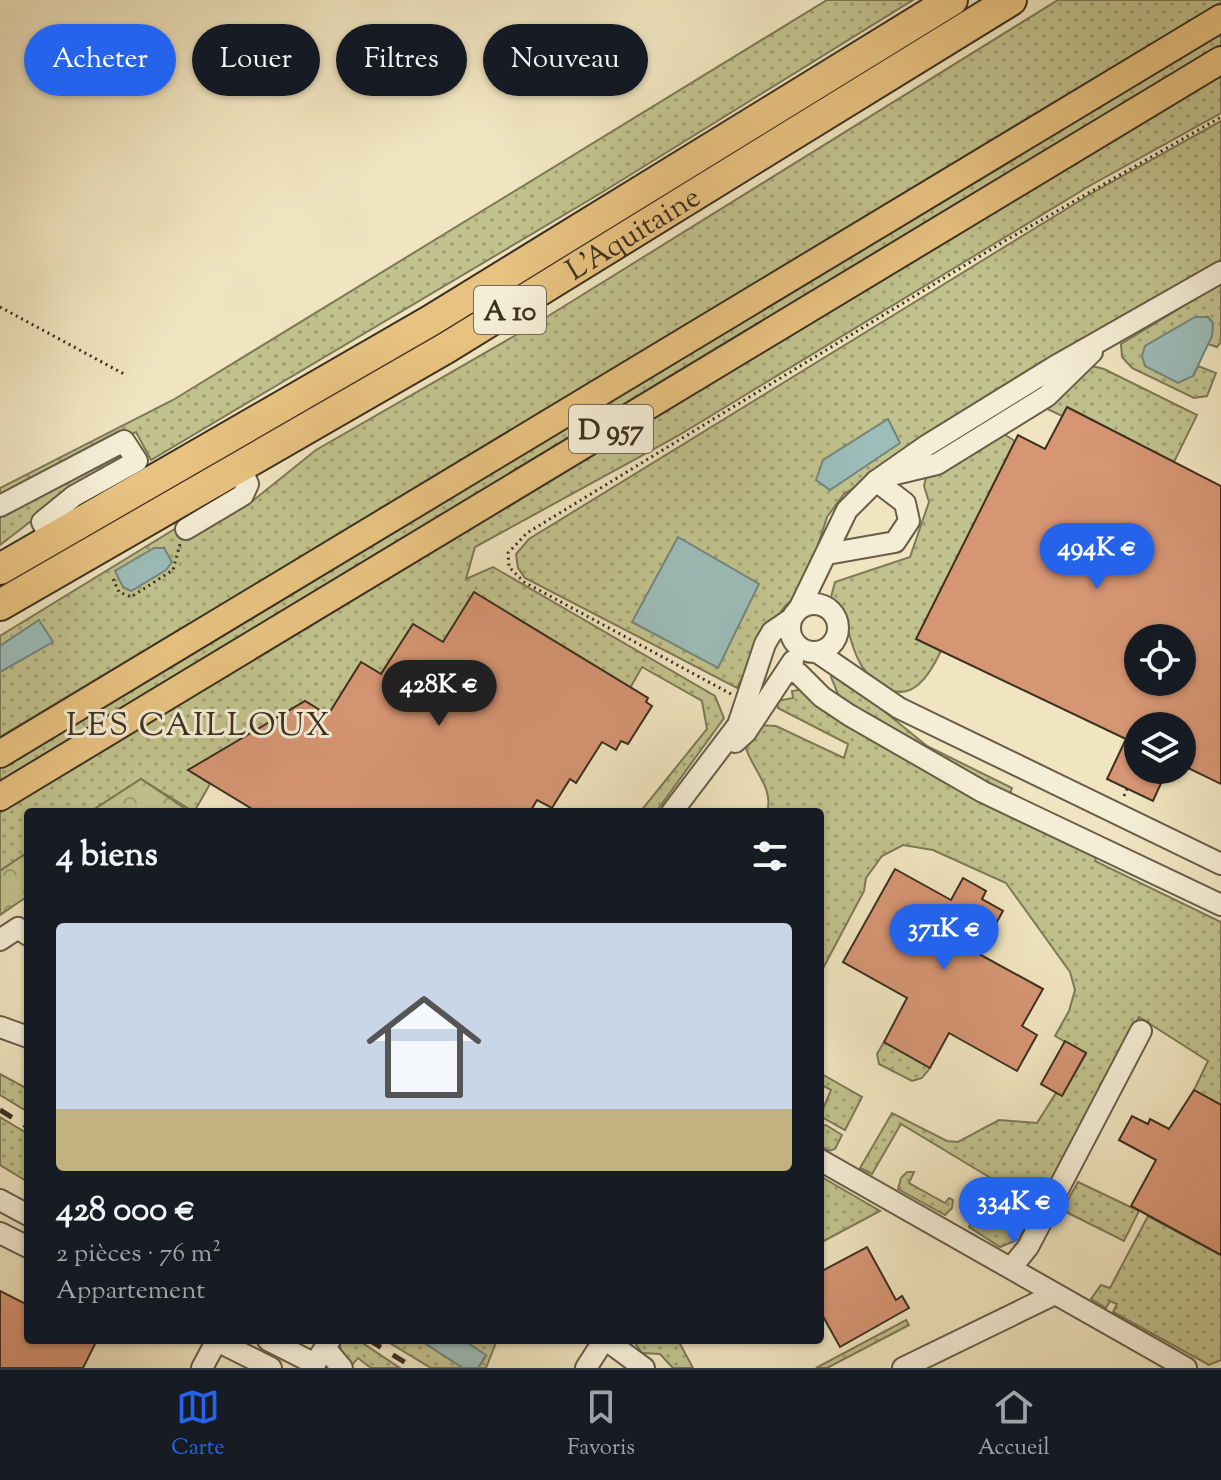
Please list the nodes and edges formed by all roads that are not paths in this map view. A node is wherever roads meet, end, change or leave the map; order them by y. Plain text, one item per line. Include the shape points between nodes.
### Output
1 (952, 0) edge
2 (1011, 0) edge
3 (1221, 18) edge
4 (1221, 60) edge
5 (1221, 272) edge
6 (241, 468) junction
7 (876, 481) junction
8 (0, 506) edge
9 (186, 529) road end
10 (52, 540) junction
11 (827, 554) junction
12 (0, 569) edge
13 (0, 605) edge
14 (821, 605) junction
15 (795, 614) junction
16 (838, 630) junction
17 (804, 647) junction
18 (761, 657) junction
19 (787, 671) junction
20 (857, 677) junction
21 (849, 715) junction
22 (0, 754) edge
23 (711, 763) junction
24 (0, 797) edge
25 (675, 808) edge
26 (1221, 864) edge
27 (1221, 905) edge
28 (24, 932) edge
29 (0, 940) edge
30 (0, 1027) edge
31 (1141, 1031) dead end
32 (24, 1036) edge
33 (824, 1162) edge
34 (0, 1200) edge
35 (24, 1213) edge
36 (0, 1233) edge
37 (24, 1245) edge
38 (1011, 1268) junction
39 (1055, 1294) junction
40 (214, 1344) edge
41 (224, 1344) edge
42 (282, 1344) edge
43 (602, 1344) edge
44 (611, 1344) edge
45 (320, 1355) edge
46 (202, 1368) edge
47 (271, 1368) edge
48 (342, 1368) edge
49 (586, 1368) edge
50 (644, 1368) edge
51 (903, 1368) edge
52 (1186, 1368) edge

1 - 10 highway, L'Aquitaine / A 10 via 430,321
2 - 6 highway, L'Aquitaine / A 10 via 619,244
3 - 22 main road, D 957
4 - 24 main road, D 957
5 - 7 street via 1098,345 1047,396 937,464
6 - 9 street via 248,484 243,495
6 - 13 highway, L'Aquitaine / A 10
7 - 11 street via 847,510
7 - 11 street via 905,503 909,521 895,542
8 - 10 street via 124,441 137,461 74,496 42,522
10 - 12 highway, L'Aquitaine / A 10
11 - 14 street
11 - 15 street
14 - 15 street via 810,604
14 - 16 street via 834,614
15 - 17 street
15 - 18 street via 772,632
16 - 17 street via 831,644
16 - 20 street
17 - 18 street
17 - 19 street
17 - 20 street
17 - 21 street
18 - 23 street via 738,725
19 - 21 street via 798,673
19 - 23 street via 746,732
20 - 26 street via 899,708
21 - 27 street via 983,792
23 - 25 street
28 - 29 street via 18,928
30 - 32 street
31 - 38 street via 1028,1247
33 - 38 street
34 - 35 street
36 - 37 street
38 - 39 street
39 - 51 street
39 - 52 street
40 - 46 street
41 - 47 street
42 - 45 street
43 - 49 street
44 - 50 street
45 - 48 street

